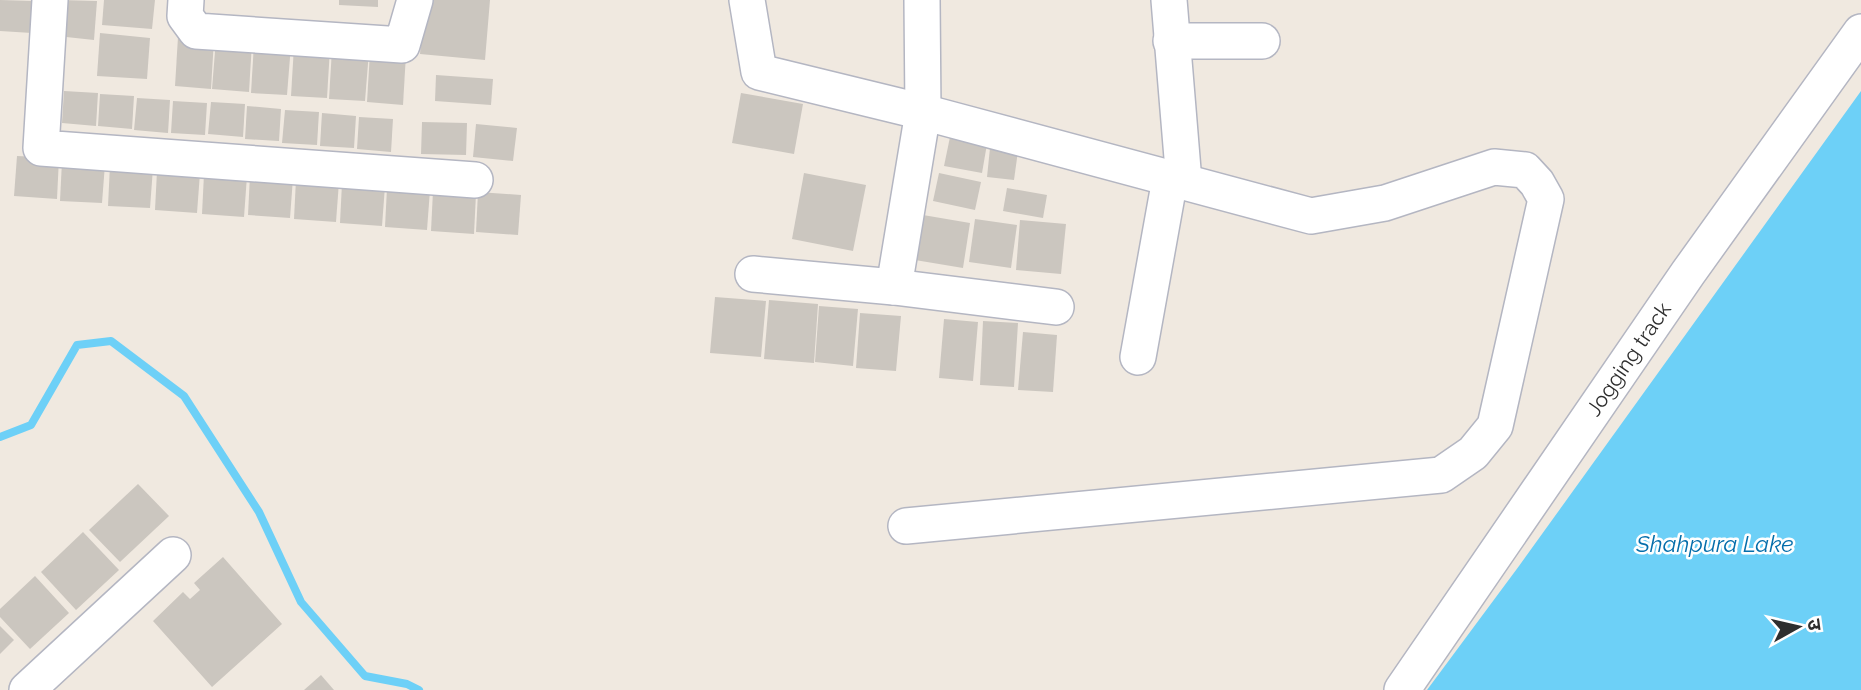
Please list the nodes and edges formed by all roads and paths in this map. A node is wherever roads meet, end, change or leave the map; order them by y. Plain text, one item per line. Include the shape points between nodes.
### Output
1 (50, 0) edge
2 (186, 0) edge
3 (415, 0) edge
4 (747, 0) edge
5 (922, 0) edge
6 (1169, 0) edge
7 (1861, 32) edge
8 (1171, 41) junction
9 (1262, 41) dead end
10 (923, 112) junction
11 (475, 180) dead end
12 (1177, 180) junction
13 (753, 274) dead end
14 (894, 287) junction
15 (1056, 307) dead end
16 (1138, 357) dead end
17 (906, 526) dead end
18 (173, 555) dead end
19 (27, 690) edge
20 (1402, 690) edge

1 - 11 street via 41,148
2 - 3 street via 185,16 196,31 402,44
4 - 10 street via 759,72
5 - 10 street
6 - 8 street
7 - 20 street, Jogging track via 1688,273
8 - 9 street
8 - 12 street
10 - 12 street
10 - 14 street
12 - 16 street
12 - 17 street via 1311,216 1385,203 1494,167 1525,170 1546,200 1495,426 1473,453 1441,475
13 - 14 street
14 - 15 street
18 - 19 street

